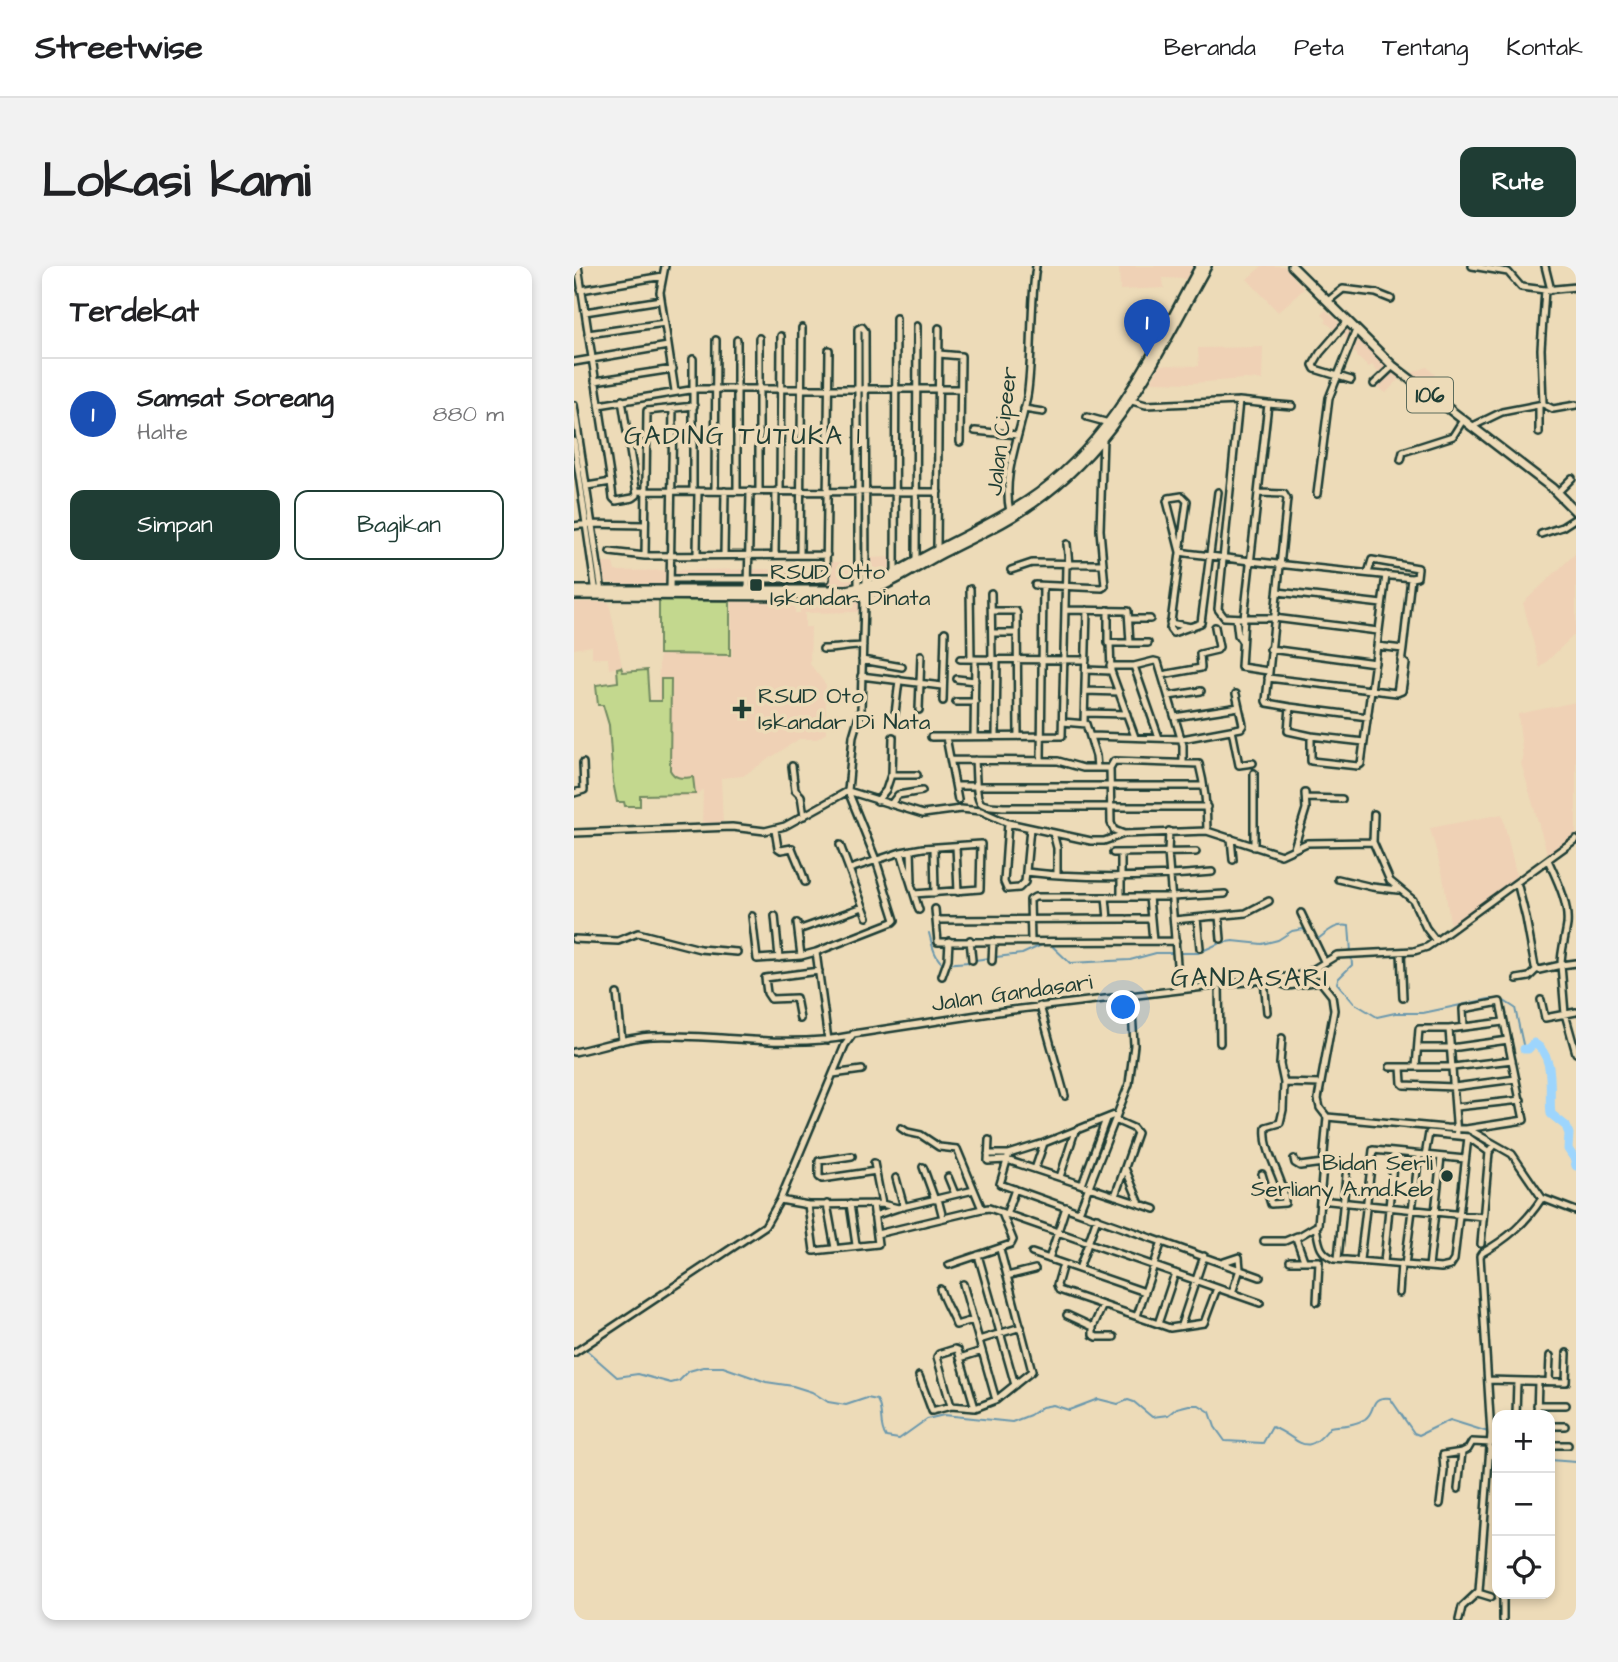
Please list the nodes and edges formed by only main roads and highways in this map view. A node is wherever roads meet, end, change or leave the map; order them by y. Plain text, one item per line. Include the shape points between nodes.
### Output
1 (1199, 266) edge
2 (1207, 266) edge
3 (1292, 266) edge
4 (1163, 340) junction
5 (1102, 436) junction
6 (1576, 512) edge
7 (1011, 514) junction
8 (574, 590) edge
9 (750, 592) junction
10 (863, 592) junction
11 (599, 593) junction
12 (574, 596) edge

1 - 4 main road
2 - 4 main road
3 - 6 main road, 106 via 1392,366 1519,461
4 - 5 main road
4 - 5 main road via 1132,401
5 - 7 main road
7 - 10 main road via 937,549
7 - 10 main road via 879,588
8 - 11 main road
9 - 10 main road
9 - 11 main road
9 - 11 main road
11 - 12 main road

